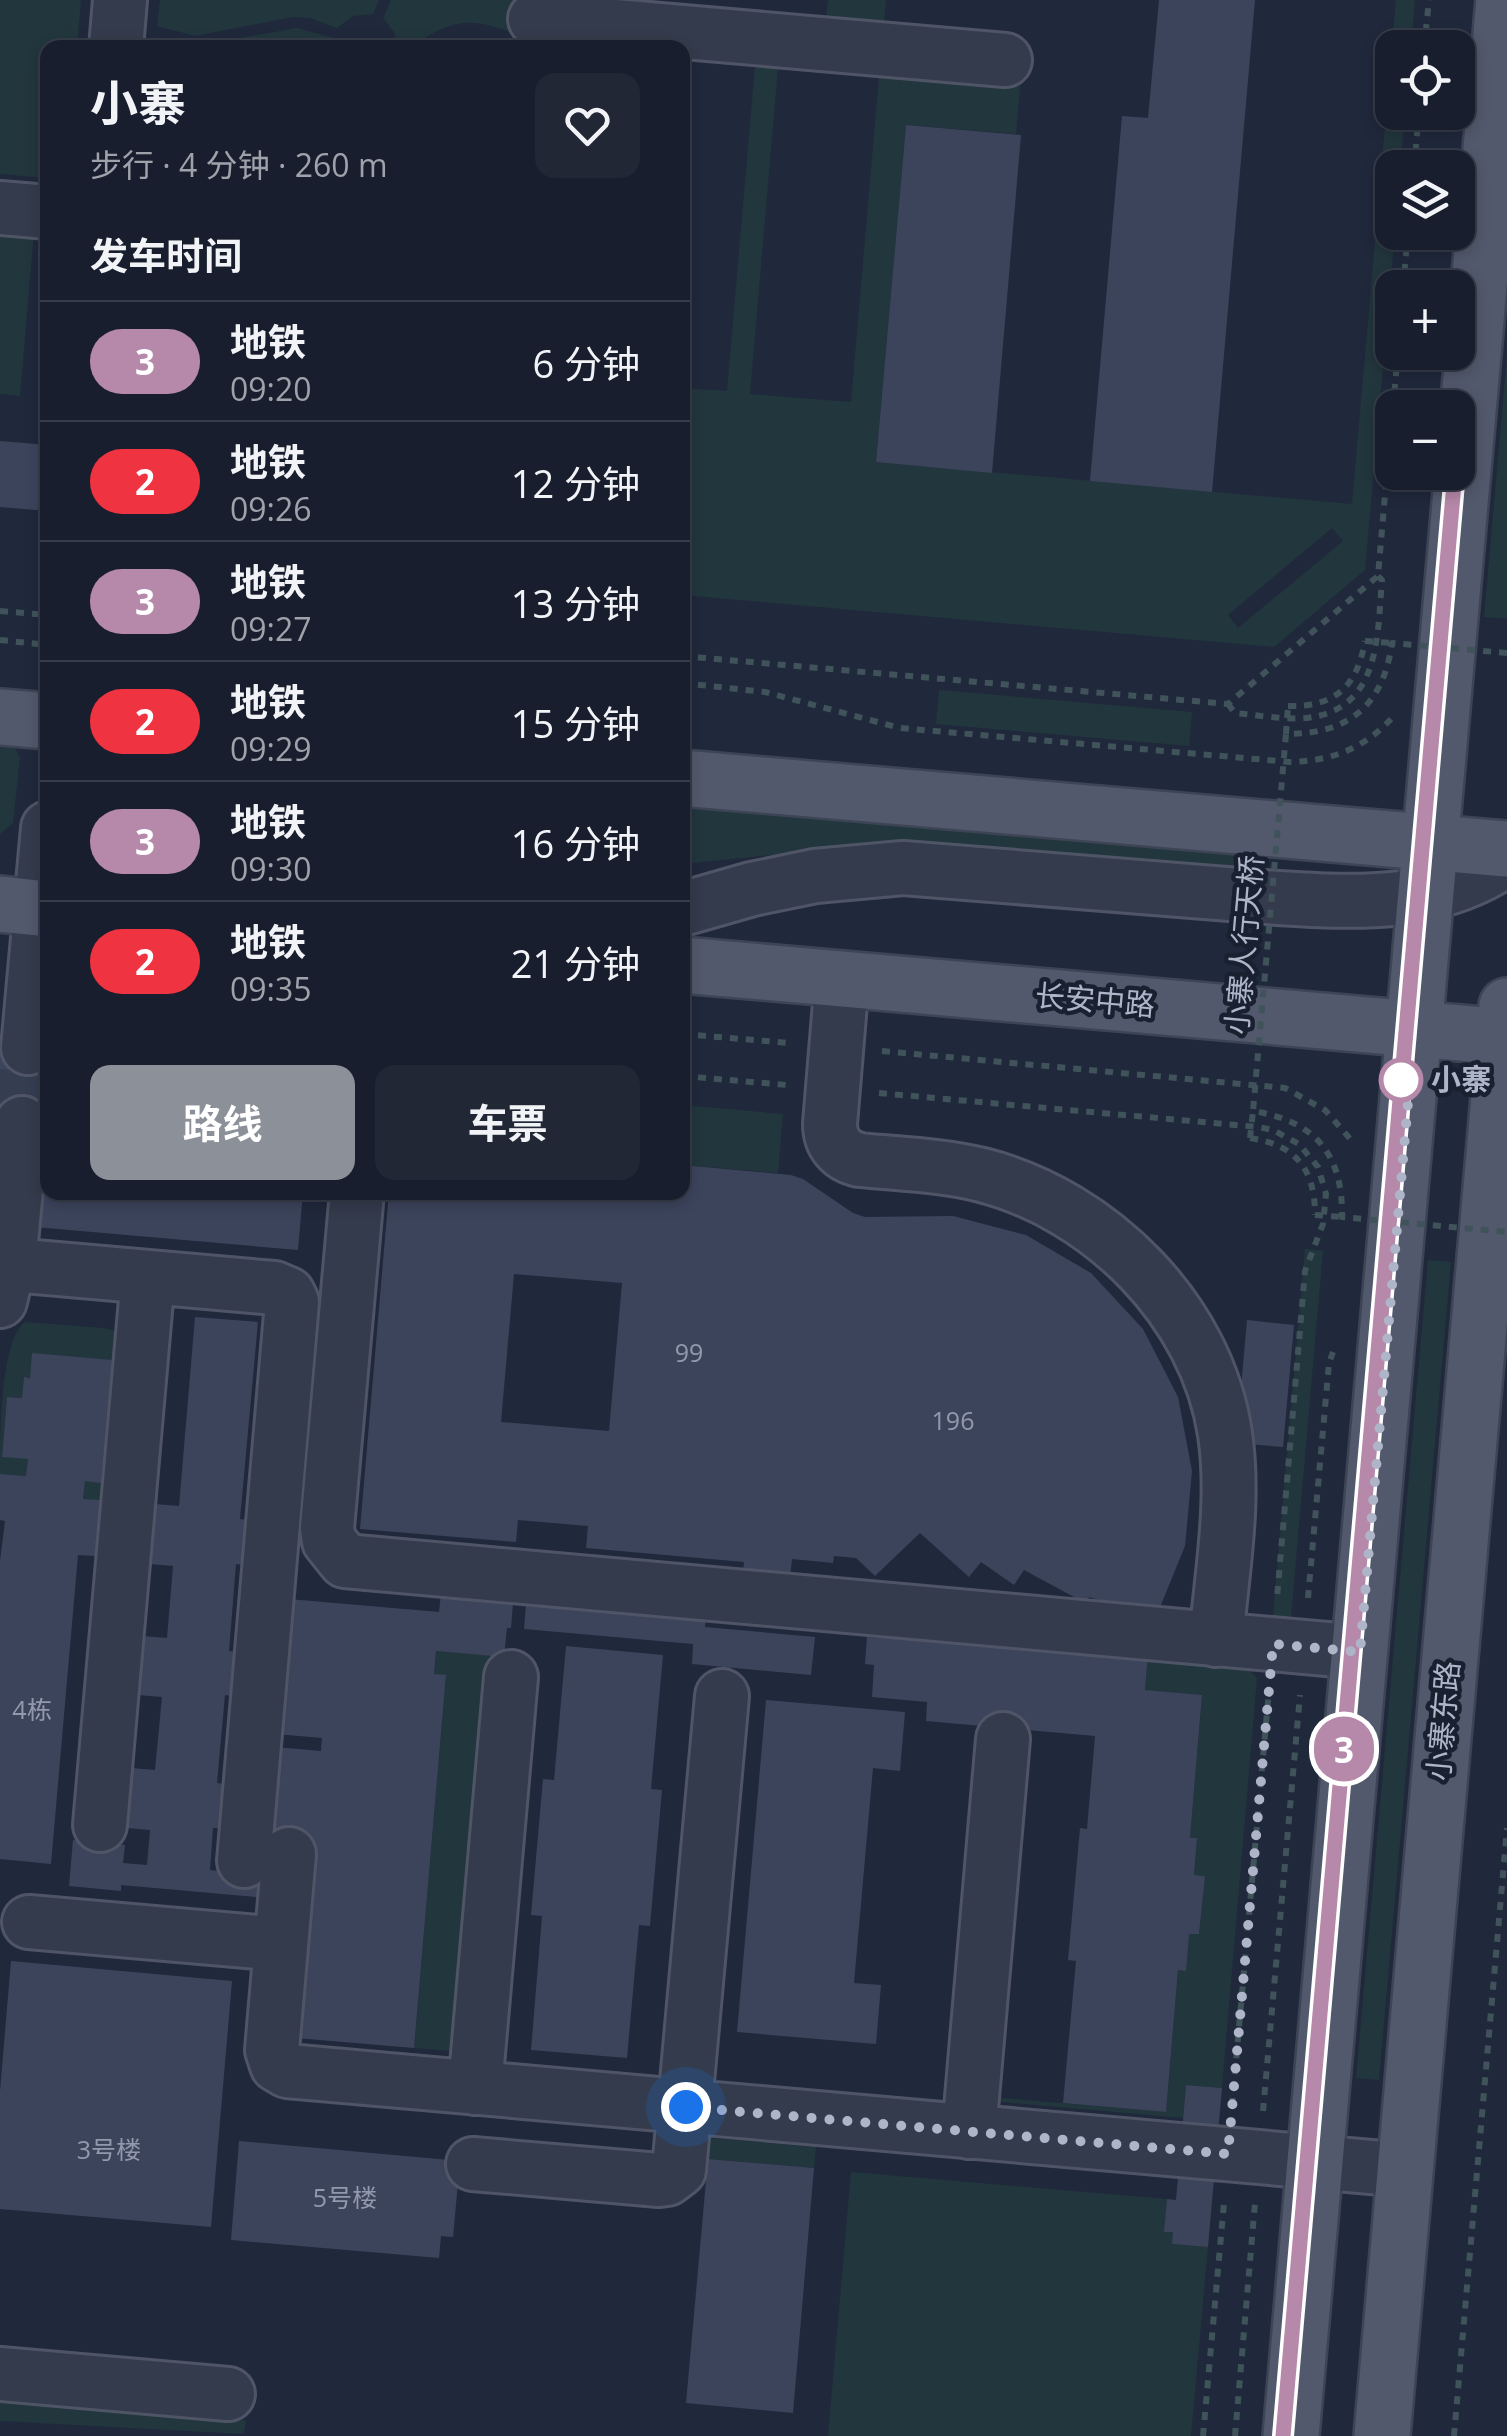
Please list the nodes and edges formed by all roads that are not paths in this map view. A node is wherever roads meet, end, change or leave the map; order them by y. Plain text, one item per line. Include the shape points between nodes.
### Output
1 (120, 0) edge
2 (1504, 0) edge
3 (535, 22) edge
4 (117, 40) edge
5 (1005, 60) dead end
6 (0, 208) edge
7 (40, 211) edge
8 (0, 717) edge
9 (40, 720) edge
10 (690, 779) edge
11 (1507, 849) edge
12 (1507, 860) edge
13 (40, 861) edge
14 (1428, 868) junction
15 (29, 907) edge
16 (690, 907) edge
17 (690, 966) edge
18 (842, 979) junction
19 (1506, 1026) edge
20 (1414, 1029) junction
21 (28, 1048) tunnel mouth
22 (22, 1123) tunnel mouth
23 (356, 1200) edge
24 (3, 1276) edge
25 (148, 1276) junction
26 (1216, 1640) junction
27 (1360, 1652) junction
28 (510, 1678) dead end
29 (722, 1696) dead end
30 (1003, 1739) dead end
31 (100, 1825) dead end
32 (29, 1922) dead end
33 (281, 1944) junction
34 (475, 2088) junction
35 (686, 2107) junction
36 (968, 2132) junction
37 (1315, 2162) junction
38 (473, 2164) dead end
39 (1405, 2170) junction
40 (0, 2374) edge
41 (228, 2394) dead end
42 (1291, 2436) edge
43 (1382, 2436) edge

1 - 4 street
2 - 14 main road
3 - 5 street
6 - 7 street
8 - 9 main road
10 - 14 main road
11 - 14 main road
12 - 14 street via 1458,886
13 - 15 street
14 - 16 street via 1394,900 1334,902 903,868 815,876
14 - 20 main road
15 - 21 street
17 - 18 main road, 长安中路
18 - 20 main road, 长安中路
18 - 26 street via 830,1124 842,1153 981,1175 1060,1207 1112,1243 1166,1296 1204,1362 1225,1433 1228,1509
19 - 20 main road, 长安中路
19 - 39 main road, 小寨东路
20 - 27 main road
22 - 24 street
23 - 26 street via 327,1528 329,1542 346,1561
24 - 25 street
25 - 31 street
25 - 33 street via 274,1288 292,1302 267,1858
26 - 27 street
27 - 37 main road
28 - 34 street
29 - 35 street
30 - 36 street
32 - 33 street
33 - 34 street via 272,2050 279,2068
34 - 35 street
35 - 36 street
35 - 38 street via 679,2170 667,2179
36 - 37 street
37 - 39 street
37 - 42 main road
39 - 43 main road, 小寨东路
40 - 41 street

